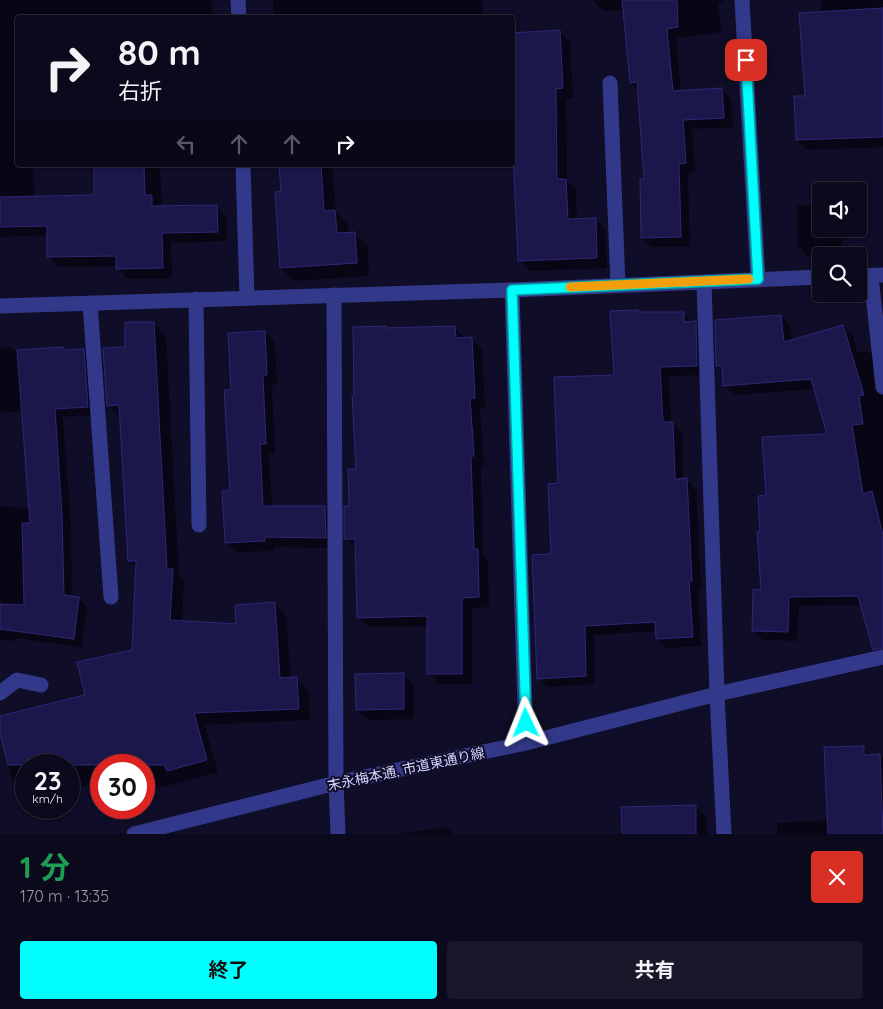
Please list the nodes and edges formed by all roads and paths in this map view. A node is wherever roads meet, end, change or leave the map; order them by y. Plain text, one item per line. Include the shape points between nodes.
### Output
1 (238, 0) edge
2 (742, 0) edge
3 (239, 15) edge
4 (610, 83) dead end
5 (243, 167) edge
6 (871, 276) edge
7 (812, 277) edge
8 (758, 279) junction
9 (704, 282) junction
10 (618, 285) junction
11 (512, 290) junction
12 (334, 294) junction
13 (247, 297) junction
14 (196, 299) junction
15 (90, 303) junction
16 (0, 306) edge
17 (883, 387) edge
18 (200, 525) dead end
19 (111, 597) dead end
20 (883, 657) edge
21 (40, 685) dead end
22 (0, 693) edge
23 (717, 694) junction
24 (526, 743) junction
25 (336, 783) junction
26 (134, 834) edge
27 (338, 834) edge
28 (724, 834) edge

1 - 3 street
2 - 8 street
4 - 10 street
5 - 13 street
6 - 17 street
7 - 8 street
8 - 9 street
9 - 10 street
9 - 23 street
10 - 11 street
11 - 12 street
11 - 24 street
12 - 13 street
12 - 25 street
13 - 14 street
14 - 15 street
14 - 18 street
15 - 16 street
15 - 19 street
20 - 23 street, 末永梅本通, 市道東通り線
21 - 22 street via 17,680
23 - 24 street, 末永梅本通, 市道東通り線
23 - 28 street
24 - 25 street, 末永梅本通, 市道東通り線
25 - 26 street, 末永梅本通, 市道東通り線
25 - 27 street

